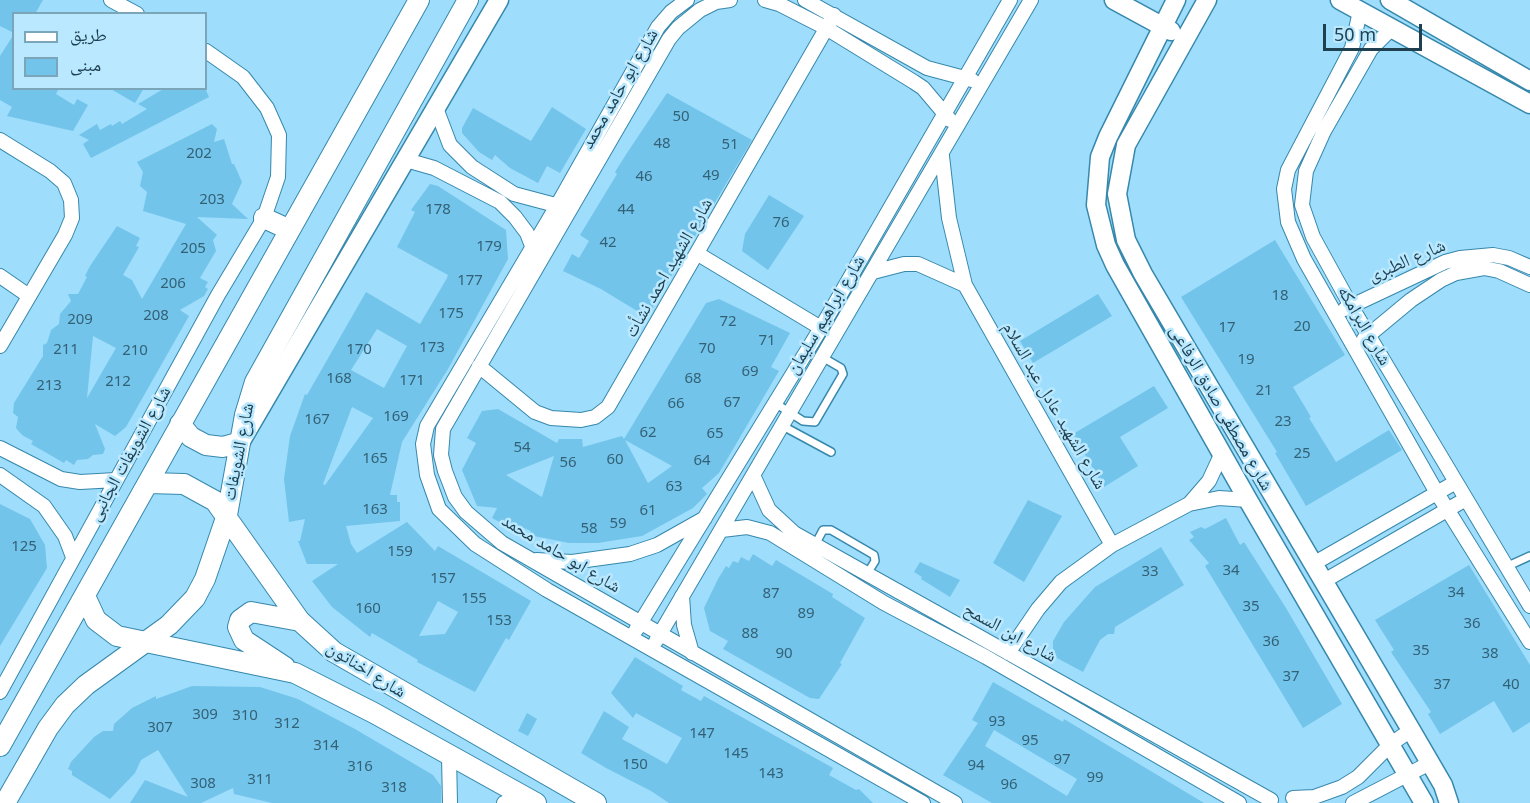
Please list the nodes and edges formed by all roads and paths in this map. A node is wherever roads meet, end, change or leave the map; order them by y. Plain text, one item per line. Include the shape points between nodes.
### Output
1 (111, 0) edge
2 (419, 0) edge
3 (468, 0) edge
4 (499, 0) edge
5 (687, 0) edge
6 (730, 0) edge
7 (765, 0) edge
8 (805, 0) edge
9 (1010, 0) edge
10 (1031, 0) edge
11 (1114, 0) edge
12 (1340, 0) edge
13 (1390, 0) edge
14 (1173, 1) edge
15 (1202, 7) edge
16 (1360, 11) junction
17 (132, 12) edge
18 (834, 15) junction
19 (1162, 26) junction
20 (826, 28) junction
21 (1392, 28) junction
22 (1184, 38) junction
23 (207, 52) edge
24 (900, 53) junction
25 (892, 68) junction
26 (964, 78) junction
27 (1530, 81) edge
28 (982, 83) junction
29 (1530, 104) edge
30 (436, 108) junction
31 (945, 115) junction
32 (957, 127) junction
33 (0, 140) edge
34 (942, 156) junction
35 (406, 160) junction
36 (558, 204) junction
37 (571, 211) junction
38 (264, 218) junction
39 (290, 230) junction
40 (532, 246) junction
41 (698, 254) junction
42 (1530, 267) edge
43 (873, 272) junction
44 (0, 276) edge
45 (965, 285) junction
46 (1530, 285) edge
47 (29, 296) junction
48 (1351, 306) junction
49 (1336, 314) junction
50 (821, 328) junction
51 (1370, 335) junction
52 (0, 346) edge
53 (1356, 346) junction
54 (822, 357) junction
55 (478, 366) junction
56 (775, 403) junction
57 (789, 411) junction
58 (180, 424) junction
59 (782, 425) junction
60 (240, 442) junction
61 (0, 448) edge
62 (831, 452) dead end
63 (1222, 453) junction
64 (441, 454) junction
65 (424, 458) junction
66 (0, 475) edge
67 (753, 475) junction
68 (116, 480) junction
69 (1456, 482) junction
70 (148, 483) junction
71 (1437, 493) junction
72 (1466, 499) junction
73 (1248, 500) junction
74 (1189, 504) junction
75 (1448, 509) junction
76 (227, 515) junction
77 (707, 517) junction
78 (722, 530) junction
79 (814, 545) junction
80 (1112, 545) junction
81 (1530, 556) edge
82 (73, 557) junction
83 (527, 558) junction
84 (1313, 564) junction
85 (1508, 566) junction
86 (867, 574) junction
87 (1324, 581) junction
88 (85, 596) junction
89 (682, 596) junction
90 (1530, 606) edge
91 (300, 621) junction
92 (641, 622) junction
93 (660, 634) junction
94 (632, 638) junction
95 (1530, 641) edge
96 (142, 644) junction
97 (652, 648) junction
98 (692, 653) junction
99 (1008, 653) junction
100 (295, 673) junction
101 (0, 692) edge
102 (1411, 730) junction
103 (1, 742) edge
104 (1391, 744) junction
105 (449, 756) junction
106 (1430, 763) junction
107 (1409, 775) junction
108 (920, 783) junction
109 (521, 801) edge
110 (1269, 801) edge
111 (1296, 801) edge
112 (918, 802) edge
113 (5, 803) edge
114 (450, 803) edge
115 (596, 803) edge
116 (955, 803) edge
117 (1239, 803) edge
118 (1353, 803) edge
119 (1424, 803) edge
120 (1449, 803) edge

1 - 17 street
2 - 39 main road
3 - 60 main road, شارع الشويفات via 255,382
4 - 30 street
5 - 36 street, شارع ابو حامد محمد via 658,27
6 - 37 street, شارع ابو حامد محمد via 700,10 669,39
7 - 20 street
8 - 18 street
9 - 26 street, شارع ابراهيم سليمان
10 - 28 street, شارع ابراهيم سليمان
11 - 19 street
12 - 16 street
13 - 27 street
14 - 15 street
14 - 19 street, شارع مصطفى صادق الرفاعى
15 - 22 street, شارع مصطفى صادق الرفاعى
16 - 21 street
16 - 49 street, شارع البرامكه via 1352,48 1294,153 1284,189 1295,239
18 - 20 street, شارع الشهيد احمد نشأت
18 - 24 street
19 - 22 street
19 - 63 street, شارع مصطفى صادق الرفاعى via 1100,157 1096,205 1115,266
20 - 25 street
20 - 41 street, شارع الشهيد احمد نشأت
21 - 29 street
21 - 48 street, شارع البرامكه via 1371,49 1324,131 1308,164 1303,188 1302,205 1313,237
22 - 84 street, شارع مصطفى صادق الرفاعى via 1126,145 1117,194 1120,218 1143,274
23 - 38 street, شارع الشويفات الجانبى via 243,77 267,108 279,135 278,177
24 - 25 street
24 - 26 street via 927,68
25 - 31 street via 923,88
26 - 28 street
26 - 31 street, شارع ابراهيم سليمان
28 - 32 street, شارع ابراهيم سليمان
30 - 35 street
30 - 36 street via 450,145 472,167 514,194
31 - 32 street
31 - 50 street, شارع ابراهيم سليمان
32 - 34 street, شارع ابراهيم سليمان
33 - 47 street via 50,171 64,183 71,200 72,218
34 - 43 street, شارع ابراهيم سليمان
34 - 45 street, شارع الشهيد عادل عبد السلام via 949,218
35 - 40 street via 422,162 500,202 527,233
35 - 60 street
36 - 37 street
36 - 40 street, شارع ابو حامد محمد
37 - 55 street, شارع ابو حامد محمد
38 - 39 main road
38 - 68 street, شارع الشويفات الجانبى
39 - 58 main road
40 - 65 street, شارع ابو حامد محمد via 427,426
41 - 50 street
41 - 55 street, شارع الشهيد احمد نشأت via 617,397 595,417 566,420 535,412
42 - 48 street, شارع الطبرى via 1493,255 1460,258
43 - 45 street via 918,264
43 - 54 street, شارع ابراهيم سليمان
44 - 47 street
45 - 80 street, شارع الشهيد عادل عبد السلام
46 - 51 street, شارع الطبرى via 1499,270 1484,268 1456,273 1411,300
47 - 52 street
48 - 49 street, شارع الطبرى
48 - 51 street, شارع البرامكه
49 - 53 street, شارع البرامكه
50 - 56 street, شارع ابراهيم سليمان
51 - 53 street, شارع الطبرى
51 - 69 street, شارع البرامكه
53 - 71 street, شارع البرامكه
54 - 57 street, شارع ابراهيم سليمان
54 - 57 lane via 841,368 843,374 815,423 809,424
55 - 64 street, شارع ابو حامد محمد via 443,429
56 - 57 lane
56 - 77 street, شارع ابراهيم سليمان
57 - 59 street, شارع ابراهيم سليمان
58 - 60 main road via 191,437 206,445 223,447
58 - 70 main road
59 - 62 lane
59 - 67 street, شارع ابراهيم سليمان
60 - 76 main road, شارع الشويفات
61 - 68 street via 62,479
63 - 73 street, شارع مصطفى صادق الرفاعى
63 - 74 street via 1209,481
64 - 65 street
64 - 83 street, شارع ابو حامد محمد via 455,497 466,512 502,543
65 - 94 street, شارع ابو حامد محمد via 439,509 474,544
66 - 82 street via 44,506
67 - 78 street, شارع ابراهيم سليمان
67 - 79 street, شارع ابن السمح via 779,522
68 - 82 street, شارع الشويفات الجانبى
69 - 71 street
69 - 72 street, شارع البرامكه
70 - 76 main road, شارع اخناتون via 166,482 201,491
70 - 88 main road
71 - 75 street, شارع البرامكه
71 - 84 street
72 - 75 street
72 - 85 street, شارع البرامكه
73 - 74 street via 1219,498
73 - 104 street, شارع مصطفى صادق الرفاعى
74 - 80 street
75 - 87 street
75 - 95 street, شارع البرامكه
76 - 91 main road, شارع اخناتون
76 - 96 main road, شارع الشويفات via 195,598 170,625
77 - 83 street via 657,545 630,554 572,562
77 - 92 street, شارع ابراهيم سليمان
78 - 89 street, شارع ابراهيم سليمان
78 - 117 street, شارع ابن السمح via 747,527 770,533 884,603 986,657
79 - 86 street, شارع ابن السمح
79 - 86 lane via 823,530 831,530 874,555 875,561
80 - 99 street via 1061,582
81 - 85 lane
82 - 101 street, شارع الشويفات الجانبى
83 - 92 street, شارع ابو حامد محمد
84 - 87 street, شارع مصطفى صادق الرفاعى
85 - 90 street, شارع البرامكه
86 - 99 street, شارع ابن السمح
87 - 102 street, شارع مصطفى صادق الرفاعى
88 - 96 main road, شارع اخناتون via 89,609 106,629
88 - 103 main road
89 - 93 street, شارع ابراهيم سليمان
89 - 98 street via 684,625
91 - 100 main road via 251,612 245,614 238,627 244,640
91 - 115 main road, شارع اخناتون via 334,652 390,687
92 - 93 street, شارع ابو حامد محمد
92 - 94 street, شارع ابراهيم سليمان
93 - 97 street, شارع ابراهيم سليمان
93 - 98 street, شارع ابو حامد محمد
94 - 97 street, شارع ابو حامد محمد
96 - 100 main road, شارع اخناتون
96 - 113 main road, شارع الشويفات via 65,705
97 - 112 street, شارع ابو حامد محمد
98 - 108 street, شارع ابو حامد محمد
99 - 110 street, شارع ابن السمح
100 - 105 main road, شارع اخناتون
102 - 104 street
102 - 106 street, شارع مصطفى صادق الرفاعى
104 - 107 street, شارع مصطفى صادق الرفاعى
104 - 111 street via 1358,777 1342,787
105 - 109 main road, شارع اخناتون
105 - 114 street
106 - 107 street
106 - 120 street, شارع مصطفى صادق الرفاعى
107 - 118 street
107 - 119 street, شارع مصطفى صادق الرفاعى
108 - 112 street
108 - 116 street, شارع ابو حامد محمد
110 - 111 street via 1278,797

